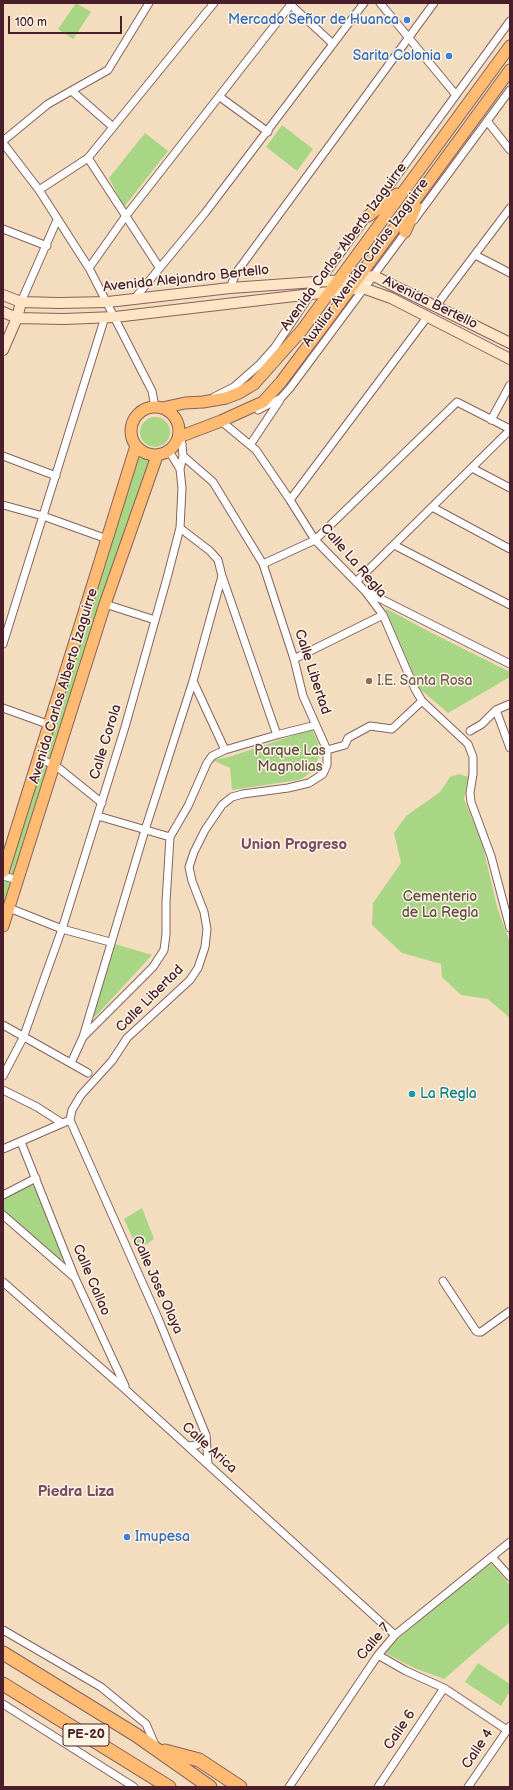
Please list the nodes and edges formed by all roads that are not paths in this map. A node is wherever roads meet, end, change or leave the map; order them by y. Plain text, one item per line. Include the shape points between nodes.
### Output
1 (149, 3) edge
2 (214, 3) edge
3 (364, 3) edge
4 (380, 3) edge
5 (434, 3) edge
6 (291, 4) edge
7 (510, 21) edge
8 (408, 37) junction
9 (333, 44) junction
10 (510, 46) edge
11 (510, 70) edge
12 (510, 90) edge
13 (73, 92) junction
14 (456, 95) junction
15 (220, 97) junction
16 (487, 121) junction
17 (113, 127) junction
18 (268, 132) junction
19 (3, 142) edge
20 (510, 150) edge
21 (88, 158) junction
22 (407, 186) junction
23 (423, 189) junction
24 (39, 190) junction
25 (510, 208) edge
26 (368, 216) junction
27 (125, 217) junction
28 (57, 220) junction
29 (3, 229) edge
30 (405, 232) junction
31 (47, 246) junction
32 (475, 255) junction
33 (89, 268) junction
34 (159, 268) junction
35 (510, 273) edge
36 (374, 276) junction
37 (339, 279) junction
38 (320, 280) junction
39 (360, 283) junction
40 (230, 288) junction
41 (349, 290) junction
42 (329, 292) junction
43 (3, 295) edge
44 (310, 295) junction
45 (135, 298) junction
46 (21, 302) junction
47 (108, 302) junction
48 (436, 306) junction
49 (3, 312) edge
50 (428, 316) junction
51 (110, 317) junction
52 (17, 318) junction
53 (510, 343) edge
54 (3, 350) edge
55 (510, 359) edge
56 (510, 385) edge
57 (281, 398) junction
58 (203, 402) junction
59 (159, 408) junction
60 (492, 420) junction
61 (221, 422) junction
62 (510, 429) edge
63 (179, 437) junction
64 (250, 445) junction
65 (136, 446) junction
66 (169, 452) junction
67 (3, 456) edge
68 (157, 456) junction
69 (183, 456) junction
70 (472, 468) junction
71 (180, 469) junction
72 (56, 476) junction
73 (510, 488) edge
74 (290, 500) junction
75 (3, 505) edge
76 (432, 507) junction
77 (43, 516) junction
78 (180, 528) junction
79 (107, 539) junction
80 (315, 540) junction
81 (394, 545) junction
82 (510, 549) edge
83 (263, 564) junction
84 (222, 576) junction
85 (356, 582) junction
86 (365, 591) junction
87 (105, 604) junction
88 (510, 605) edge
89 (383, 615) junction
90 (155, 620) junction
91 (3, 644) edge
92 (294, 659) junction
93 (510, 664) edge
94 (193, 680) junction
95 (422, 701) junction
96 (510, 704) edge
97 (3, 708) edge
98 (496, 710) junction
99 (50, 725) junction
100 (316, 726) junction
101 (470, 731) dead end
102 (277, 735) junction
103 (510, 748) edge
104 (225, 750) junction
105 (327, 750) junction
106 (39, 759) junction
107 (55, 765) junction
108 (102, 804) junction
109 (98, 816) junction
110 (145, 830) junction
111 (170, 837) junction
112 (3, 872) edge
113 (3, 876) edge
114 (18, 880) junction
115 (9, 908) junction
116 (3, 926) edge
117 (510, 928) edge
118 (62, 929) junction
119 (110, 942) junction
120 (3, 1025) edge
121 (83, 1037) junction
122 (23, 1038) junction
123 (71, 1063) junction
124 (88, 1073) dead end
125 (3, 1076) edge
126 (3, 1090) edge
127 (70, 1120) junction
128 (62, 1123) junction
129 (22, 1142) junction
130 (3, 1149) edge
131 (36, 1178) junction
132 (3, 1195) edge
133 (3, 1215) edge
134 (75, 1278) junction
135 (443, 1281) dead end
136 (3, 1282) edge
137 (510, 1311) edge
138 (114, 1364) junction
139 (105, 1371) junction
140 (126, 1390) junction
141 (206, 1436) junction
142 (188, 1446) junction
143 (208, 1464) junction
144 (510, 1542) edge
145 (492, 1557) junction
146 (510, 1577) edge
147 (3, 1630) edge
148 (395, 1635) junction
149 (3, 1653) edge
150 (378, 1655) junction
151 (3, 1684) edge
152 (444, 1688) junction
153 (3, 1704) edge
154 (508, 1728) edge
155 (157, 1749) junction
156 (134, 1787) edge
157 (169, 1787) edge
158 (210, 1787) edge
159 (240, 1787) edge
160 (289, 1787) edge
161 (378, 1787) edge
162 (468, 1787) edge

1 - 13 street via 108,70
2 - 17 street
3 - 9 street
4 - 8 street
5 - 8 street
6 - 9 street
6 - 15 street
7 - 14 street, Auxiliar Avenida Carlos Izaguirre
8 - 14 street
8 - 40 street via 236,273
9 - 18 street
10 - 22 main road, Avenida Carlos Alberto Izaguirre
11 - 23 main road, Avenida Carlos Alberto Izaguirre
12 - 16 street, Auxiliar Avenida Carlos Izaguirre
13 - 17 street
13 - 19 street via 48,104
14 - 26 street, Auxiliar Avenida Carlos Izaguirre
15 - 18 street
15 - 27 street
16 - 20 street
16 - 30 street, Auxiliar Avenida Carlos Izaguirre
17 - 21 street
18 - 34 street
19 - 24 street
21 - 24 street
21 - 27 street
22 - 26 main road
22 - 37 main road, Avenida Carlos Alberto Izaguirre
23 - 30 main road
23 - 39 main road, Avenida Carlos Alberto Izaguirre
24 - 28 street
25 - 32 street
26 - 38 street, Auxiliar Avenida Carlos Izaguirre
27 - 33 street
27 - 34 street
28 - 31 street
28 - 33 street
29 - 31 street
30 - 36 street, Auxiliar Avenida Carlos Izaguirre
31 - 46 street
32 - 35 street
32 - 48 street
33 - 47 street
34 - 45 street
36 - 39 main road, Avenida Alejandro Bertello
36 - 48 main road, Avenida Bertello
37 - 38 main road, Avenida Alejandro Bertello
37 - 39 main road, Avenida Alejandro Bertello
37 - 42 main road, Avenida Carlos Alberto Izaguirre
38 - 40 main road, Avenida Alejandro Bertello
38 - 44 street, Auxiliar Avenida Carlos Izaguirre
39 - 41 main road, Avenida Carlos Alberto Izaguirre
39 - 50 main road, Avenida Bertello
39 - 57 street, Auxiliar Avenida Carlos Izaguirre
40 - 45 main road, Avenida Alejandro Bertello
41 - 42 main road
41 - 61 main road, Avenida Carlos Alberto Izaguirre via 281,382 263,402
42 - 44 main road
42 - 58 main road, Avenida Carlos Alberto Izaguirre via 302,330 254,384 226,398
43 - 46 main road, Avenida Alejandro Bertello
44 - 51 main road, Avenida Alejandro Bertello
44 - 58 street, Auxiliar Avenida Carlos Izaguirre via 276,347 259,365 234,387
45 - 47 main road, Avenida Alejandro Bertello
46 - 47 main road, Avenida Alejandro Bertello
46 - 52 main road
47 - 51 street
48 - 53 main road, Avenida Bertello
49 - 52 main road, Avenida Alejandro Bertello
50 - 55 main road, Avenida Bertello
50 - 74 street
51 - 52 main road, Avenida Alejandro Bertello
51 - 59 street
51 - 72 street
52 - 54 main road
56 - 60 street
57 - 61 street, Auxiliar Avenida Carlos Izaguirre via 251,413
57 - 64 street
58 - 59 main road, Avenida Carlos Alberto Izaguirre
59 - 63 main road via 171,413 176,420
59 - 65 main road via 142,412 133,423 132,437
60 - 62 street
60 - 80 street via 457,402
61 - 63 main road, Avenida Carlos Alberto Izaguirre
61 - 64 street, Calle La Regla
62 - 70 street
63 - 66 main road
63 - 69 street
64 - 74 street, Calle La Regla
65 - 68 main road via 147,454
65 - 79 main road, Avenida Carlos Alberto Izaguirre
66 - 68 main road
66 - 71 street, Calle Corola
67 - 72 street
68 - 87 main road, Avenida Carlos Alberto Izaguirre
69 - 71 street
69 - 83 street, Calle Libertad via 213,482
70 - 73 street
70 - 76 street
71 - 78 street, Calle Corola
72 - 77 street
74 - 80 street, Calle La Regla
75 - 77 street
76 - 81 street
76 - 82 street
77 - 79 street
77 - 91 street
78 - 84 street via 218,560
78 - 90 street, Calle Corola
79 - 99 main road, Avenida Carlos Alberto Izaguirre
80 - 83 street
80 - 85 street, Calle La Regla
81 - 85 street
81 - 88 street
83 - 92 street, Calle Libertad
84 - 94 street
84 - 102 street
85 - 86 street, Calle La Regla
86 - 89 street, Calle La Regla
86 - 93 street
87 - 90 street
87 - 107 main road, Avenida Carlos Alberto Izaguirre
89 - 92 street
89 - 95 street, Calle La Regla via 407,675
90 - 108 street, Calle Corola
92 - 100 street, Calle Libertad via 303,696
94 - 104 street
94 - 110 street
95 - 105 street via 392,729 370,726 348,738 345,745
95 - 117 street, Calle La Regla via 468,744 473,758 471,802 492,856
96 - 98 street
97 - 99 street
98 - 101 street via 482,724
98 - 103 street
99 - 106 main road, Avenida Carlos Alberto Izaguirre
100 - 102 street
100 - 105 street, Calle Libertad
102 - 104 street
104 - 111 street via 212,756 207,763 188,806
105 - 127 street, Calle Libertad via 327,765 322,774 309,783 243,794 232,797 222,805 205,830 189,868 207,929 205,947 198,968 190,980 127,1038 112,1061 82,1095 72,1110
106 - 107 street
106 - 112 main road, Avenida Carlos Alberto Izaguirre
107 - 108 street
107 - 114 main road, Avenida Carlos Alberto Izaguirre
108 - 109 street, Calle Corola
109 - 110 street
109 - 118 street, Calle Corola
110 - 111 street
110 - 119 street
111 - 121 street via 164,950 153,967
113 - 114 street
114 - 115 main road, Avenida Carlos Alberto Izaguirre
115 - 116 main road, Avenida Carlos Alberto Izaguirre
115 - 118 street
118 - 119 street
118 - 122 street, Calle Corola
119 - 121 street
120 - 122 street
121 - 123 street
122 - 123 street
122 - 125 street, Calle Corola
123 - 124 street
126 - 128 street
127 - 128 street
127 - 141 street, Calle Jose Olaya via 158,1318
128 - 129 street
129 - 130 street
129 - 131 street, Calle Callao
131 - 132 street
131 - 134 street, Calle Callao
133 - 134 street
134 - 138 street, Calle Callao
135 - 137 street via 478,1332
136 - 139 street, Calle Arica
138 - 139 street
138 - 140 street, Calle Callao
139 - 140 street, Calle Arica
140 - 142 street, Calle Arica
141 - 142 street via 197,1445
141 - 143 street, Calle Jose Olaya
142 - 143 street, Calle Arica
143 - 148 street, Calle Arica
144 - 145 street, Calle 7
145 - 146 street
145 - 148 street, Calle 7
147 - 155 street via 101,1687 146,1724
148 - 150 street, Calle 7
149 - 155 highway, PE-20
150 - 152 street
150 - 160 street, Calle 7
151 - 157 highway, PE-20 via 155,1782
152 - 154 street
152 - 161 street, Calle 6
153 - 156 street
154 - 162 street, Calle 4
155 - 158 highway, PE-20
155 - 159 highway via 199,1760

